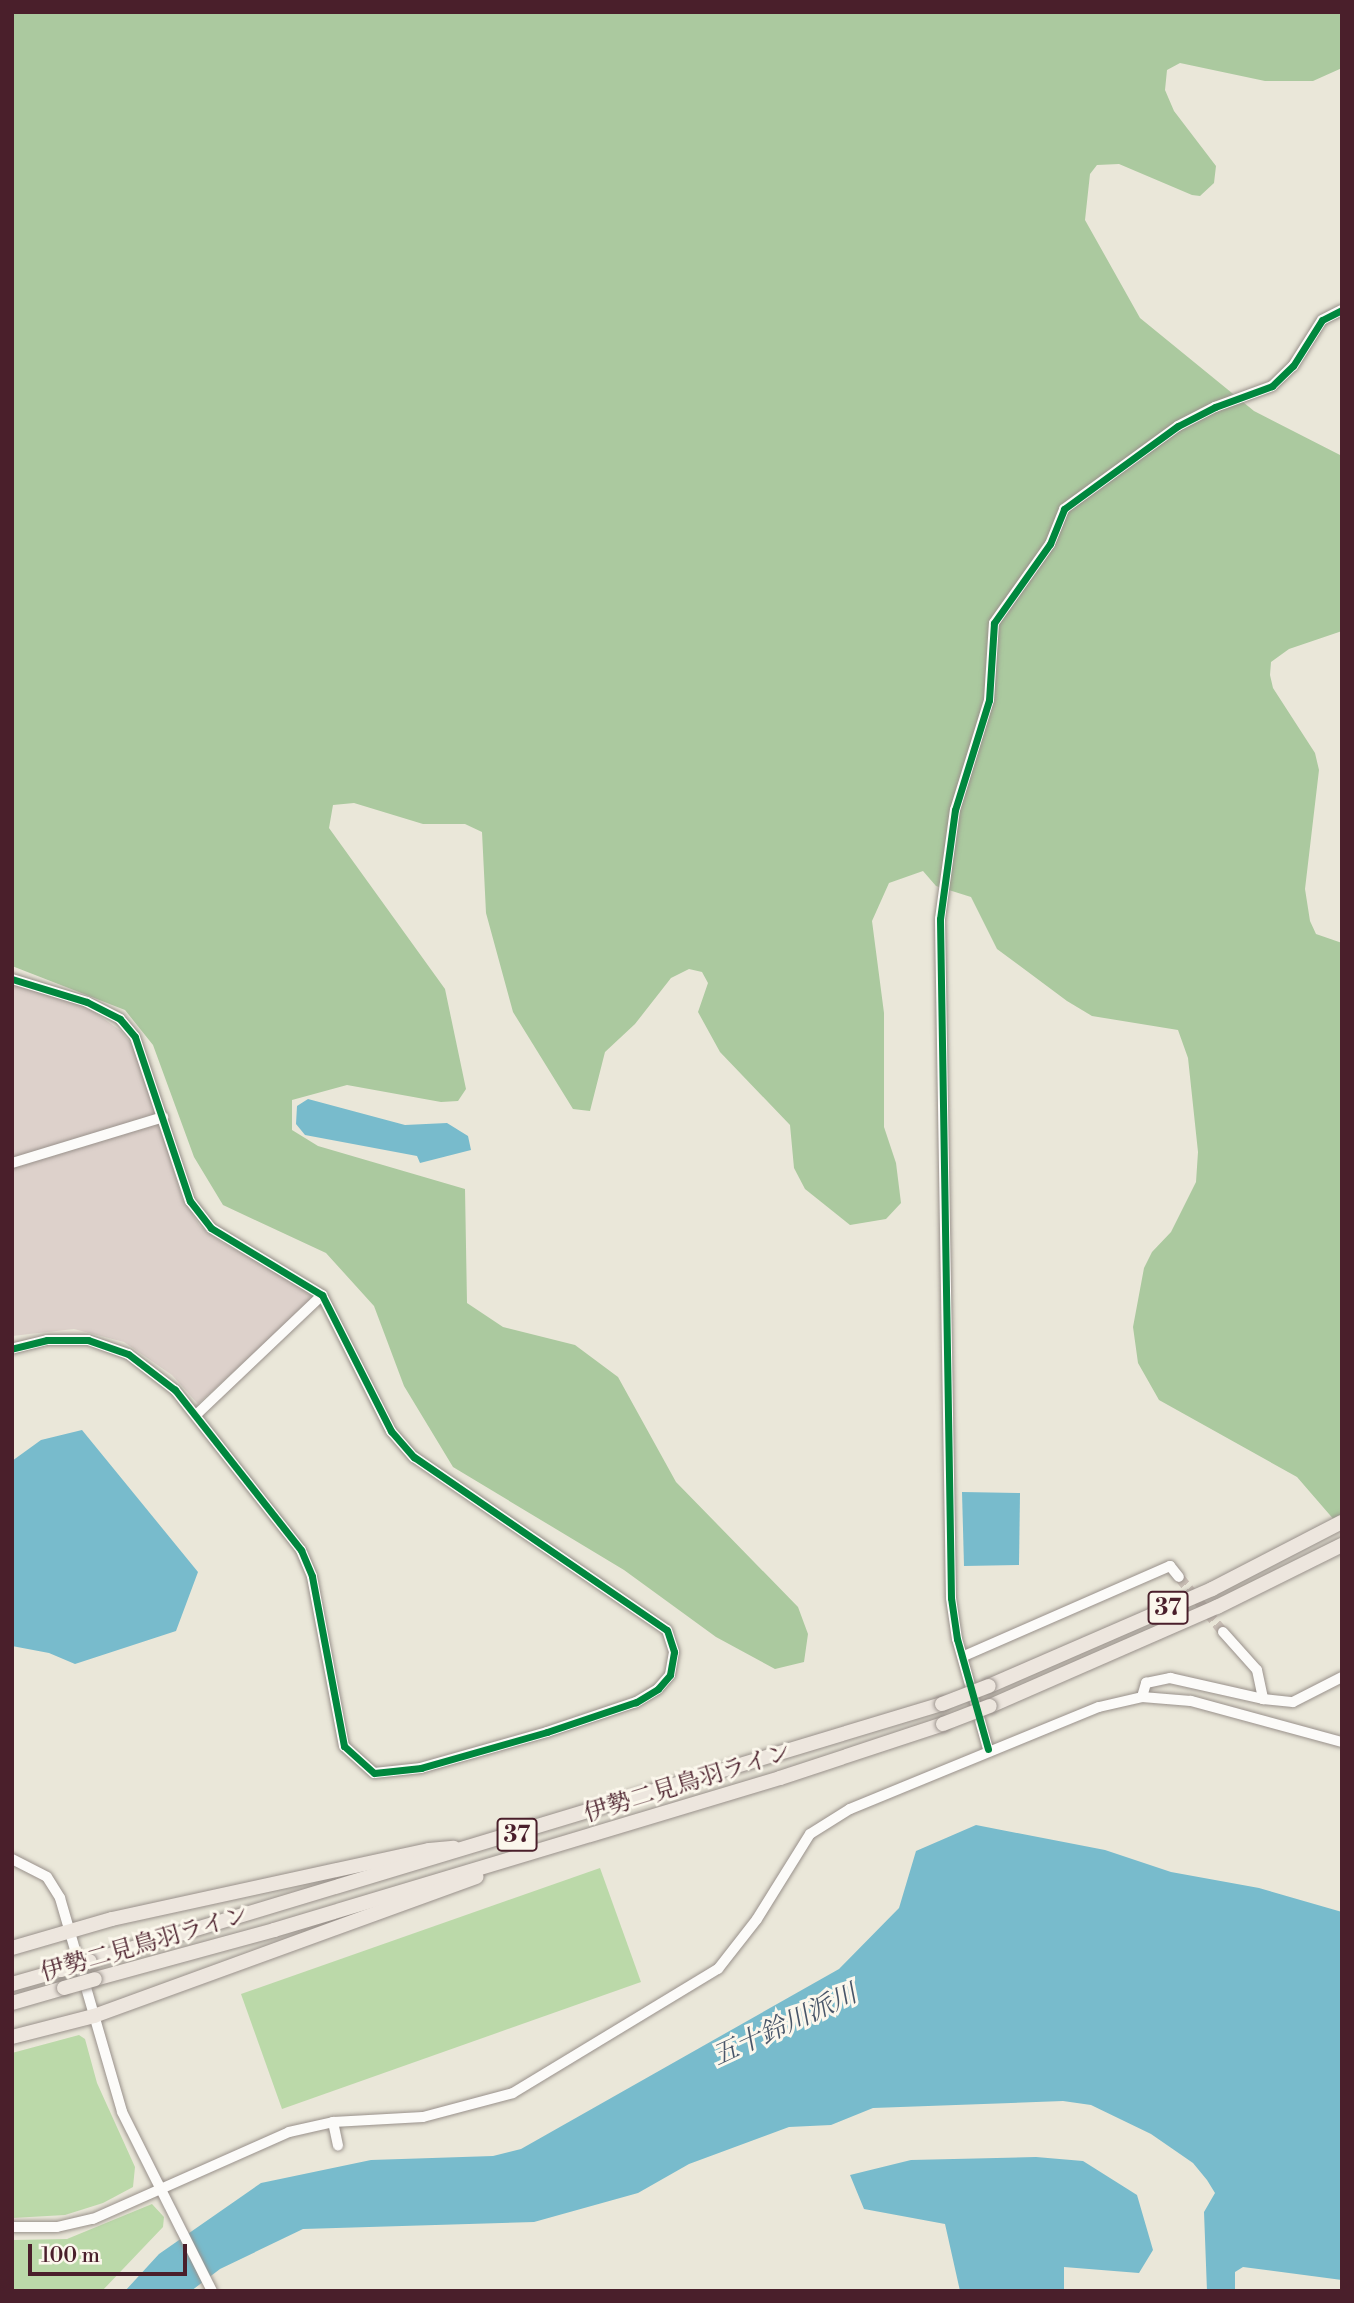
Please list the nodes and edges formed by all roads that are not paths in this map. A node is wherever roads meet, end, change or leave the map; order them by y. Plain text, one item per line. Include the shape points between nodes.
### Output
1 (1342, 310) edge
2 (12, 979) edge
3 (163, 1117) junction
4 (12, 1163) edge
5 (322, 1295) junction
6 (12, 1349) edge
7 (196, 1415) junction
8 (1342, 1522) edge
9 (1342, 1545) edge
10 (1180, 1577) dead end
11 (1223, 1632) tunnel mouth
12 (964, 1656) junction
13 (1342, 1677) edge
14 (1142, 1697) junction
15 (1263, 1699) junction
16 (1342, 1742) edge
17 (988, 1749) junction
18 (561, 1841) junction
19 (480, 1846) junction
20 (12, 1859) edge
21 (71, 1930) junction
22 (12, 1948) edge
23 (12, 1984) edge
24 (12, 2003) edge
25 (94, 2016) junction
26 (12, 2037) edge
27 (333, 2122) junction
28 (338, 2145) dead end
29 (161, 2188) junction
30 (12, 2227) edge
31 (212, 2291) edge

1 - 12 street via 1322,320 1293,366 1272,386 1178,426 1064,509 1050,544 994,623 989,700 955,810 940,919 950,1586
2 - 3 street via 87,1002 120,1018 135,1037
3 - 4 street
3 - 5 street via 190,1201 211,1228
5 - 7 street
5 - 7 street via 391,1431 414,1457 667,1630 674,1652 670,1675 658,1689 636,1702 465,1757 389,1774 374,1773 344,1746 312,1576 301,1550
6 - 7 street via 67,1338 111,1347 160,1376
8 - 19 main road, 伊勢二見鳥羽ライン / 37, bridge via 1212,1589 942,1704
9 - 18 main road, 伊勢二見鳥羽ライン / 37, bridge via 1217,1607 943,1724 780,1778
10 - 12 street via 1170,1566
11 - 15 street via 1257,1670
12 - 17 street
13 - 15 street via 1293,1702
14 - 15 street via 1146,1683 1170,1678
14 - 16 street via 1191,1700
14 - 17 street via 1110,1703
17 - 27 street via 850,1809 810,1834 757,1919 718,1969 513,2093 423,2117
18 - 24 main road, 伊勢二見鳥羽ライン / 37, bridge via 274,1930
18 - 25 main road via 505,1866
19 - 21 main road via 429,1850
19 - 23 main road, 伊勢二見鳥羽ライン / 37, bridge
20 - 21 street via 47,1877
21 - 22 main road
21 - 25 street
25 - 26 main road
25 - 29 street via 122,2112
27 - 28 street
27 - 29 street via 255,2145
29 - 30 street via 93,2219 57,2227
29 - 31 street

